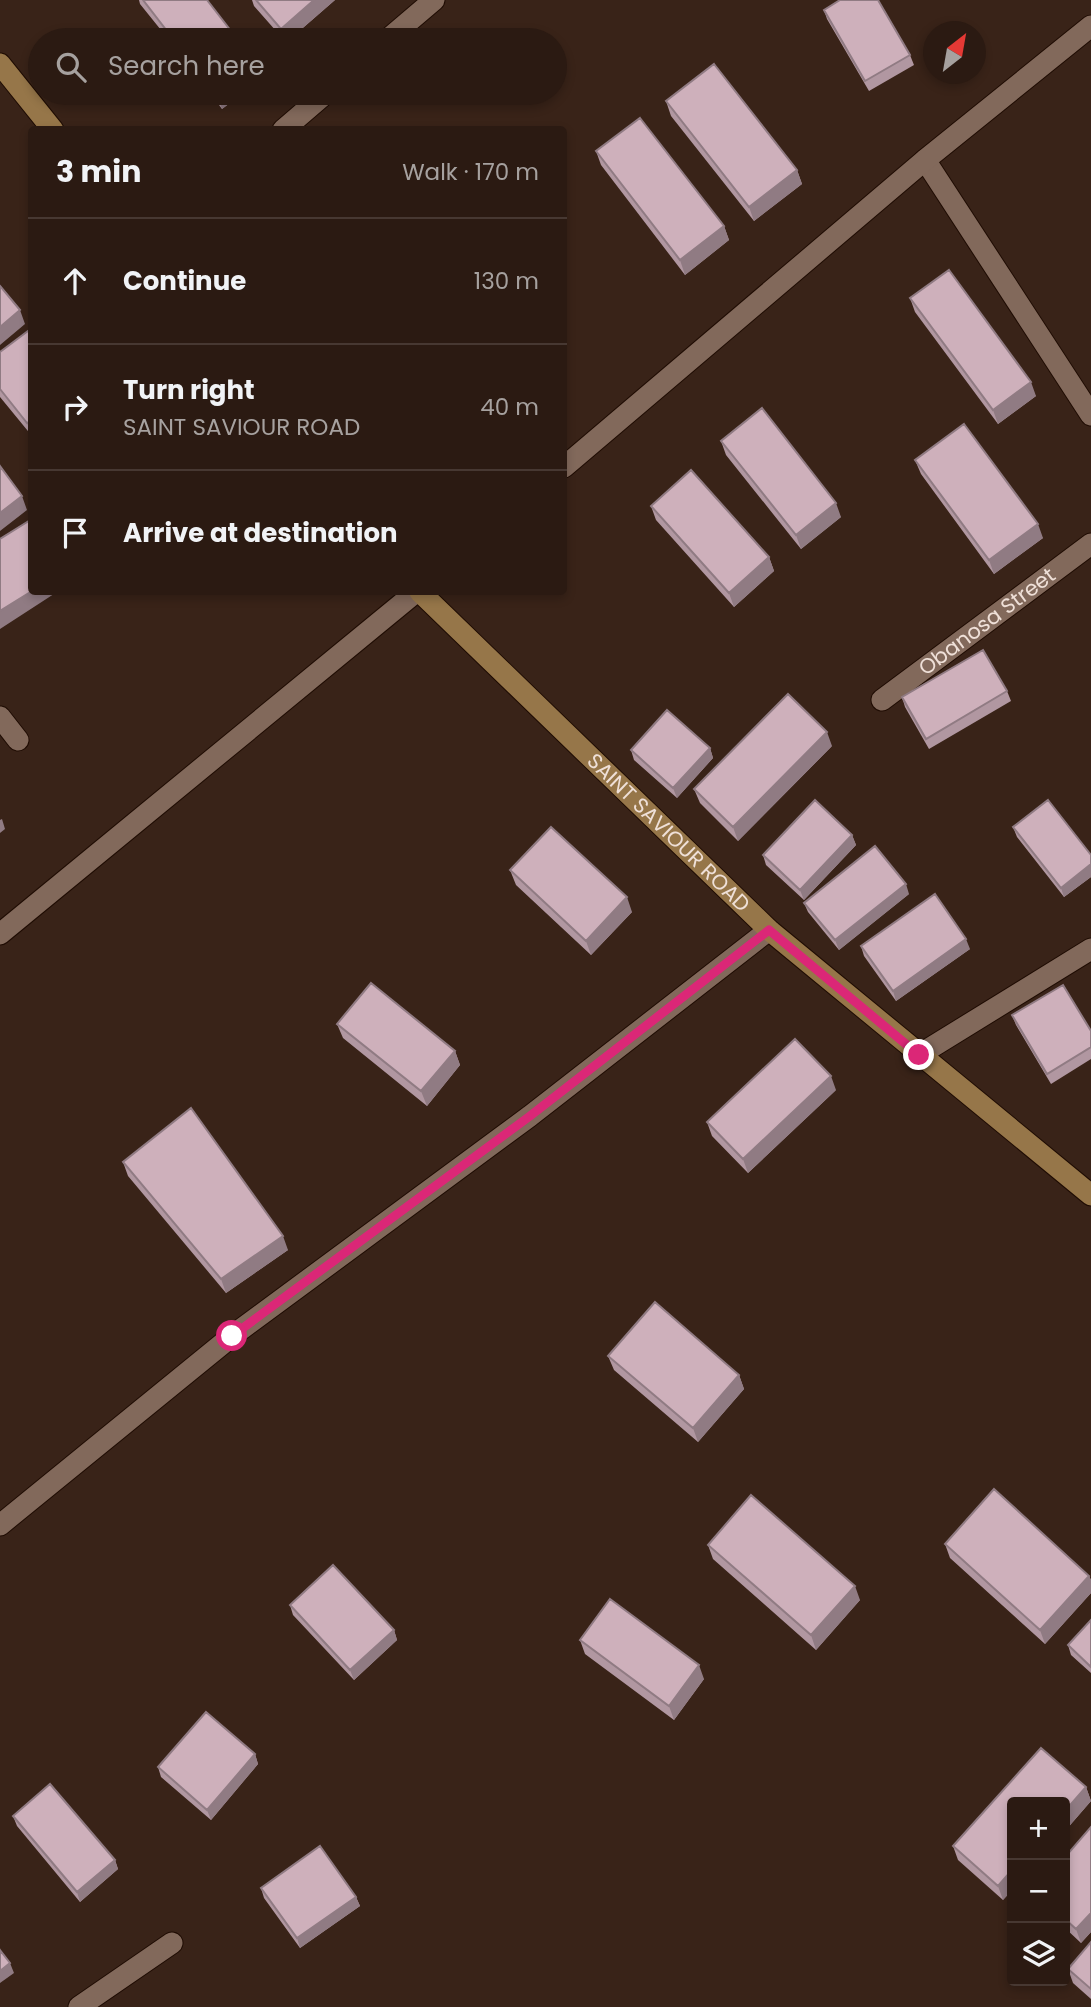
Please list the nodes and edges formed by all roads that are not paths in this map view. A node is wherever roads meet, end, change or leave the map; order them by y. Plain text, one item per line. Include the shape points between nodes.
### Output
1 (434, 0) edge
2 (1091, 26) edge
3 (401, 28) edge
4 (0, 64) edge
5 (28, 100) edge
6 (32, 105) edge
7 (312, 105) edge
8 (49, 126) edge
9 (288, 126) edge
10 (925, 160) junction
11 (1091, 415) edge
12 (567, 464) edge
13 (1091, 544) edge
14 (414, 595) edge
15 (421, 595) edge
16 (882, 700) dead end
17 (0, 717) edge
18 (18, 740) dead end
19 (769, 930) junction
20 (0, 934) edge
21 (1091, 948) edge
22 (919, 1055) junction
23 (1091, 1195) edge
24 (0, 1525) edge
25 (172, 1943) dead end
26 (79, 2007) edge

1 - 3 street
2 - 10 street
4 - 5 street
6 - 8 street
7 - 9 street
10 - 11 street
10 - 12 street
13 - 16 street, Obanosa Street
14 - 20 street
15 - 19 street, SAINT SAVIOUR ROAD
17 - 18 street
19 - 22 street, SAINT SAVIOUR ROAD
19 - 24 street via 530,1116 232,1336
21 - 22 street
22 - 23 street, SAINT SAVIOUR ROAD
25 - 26 street

